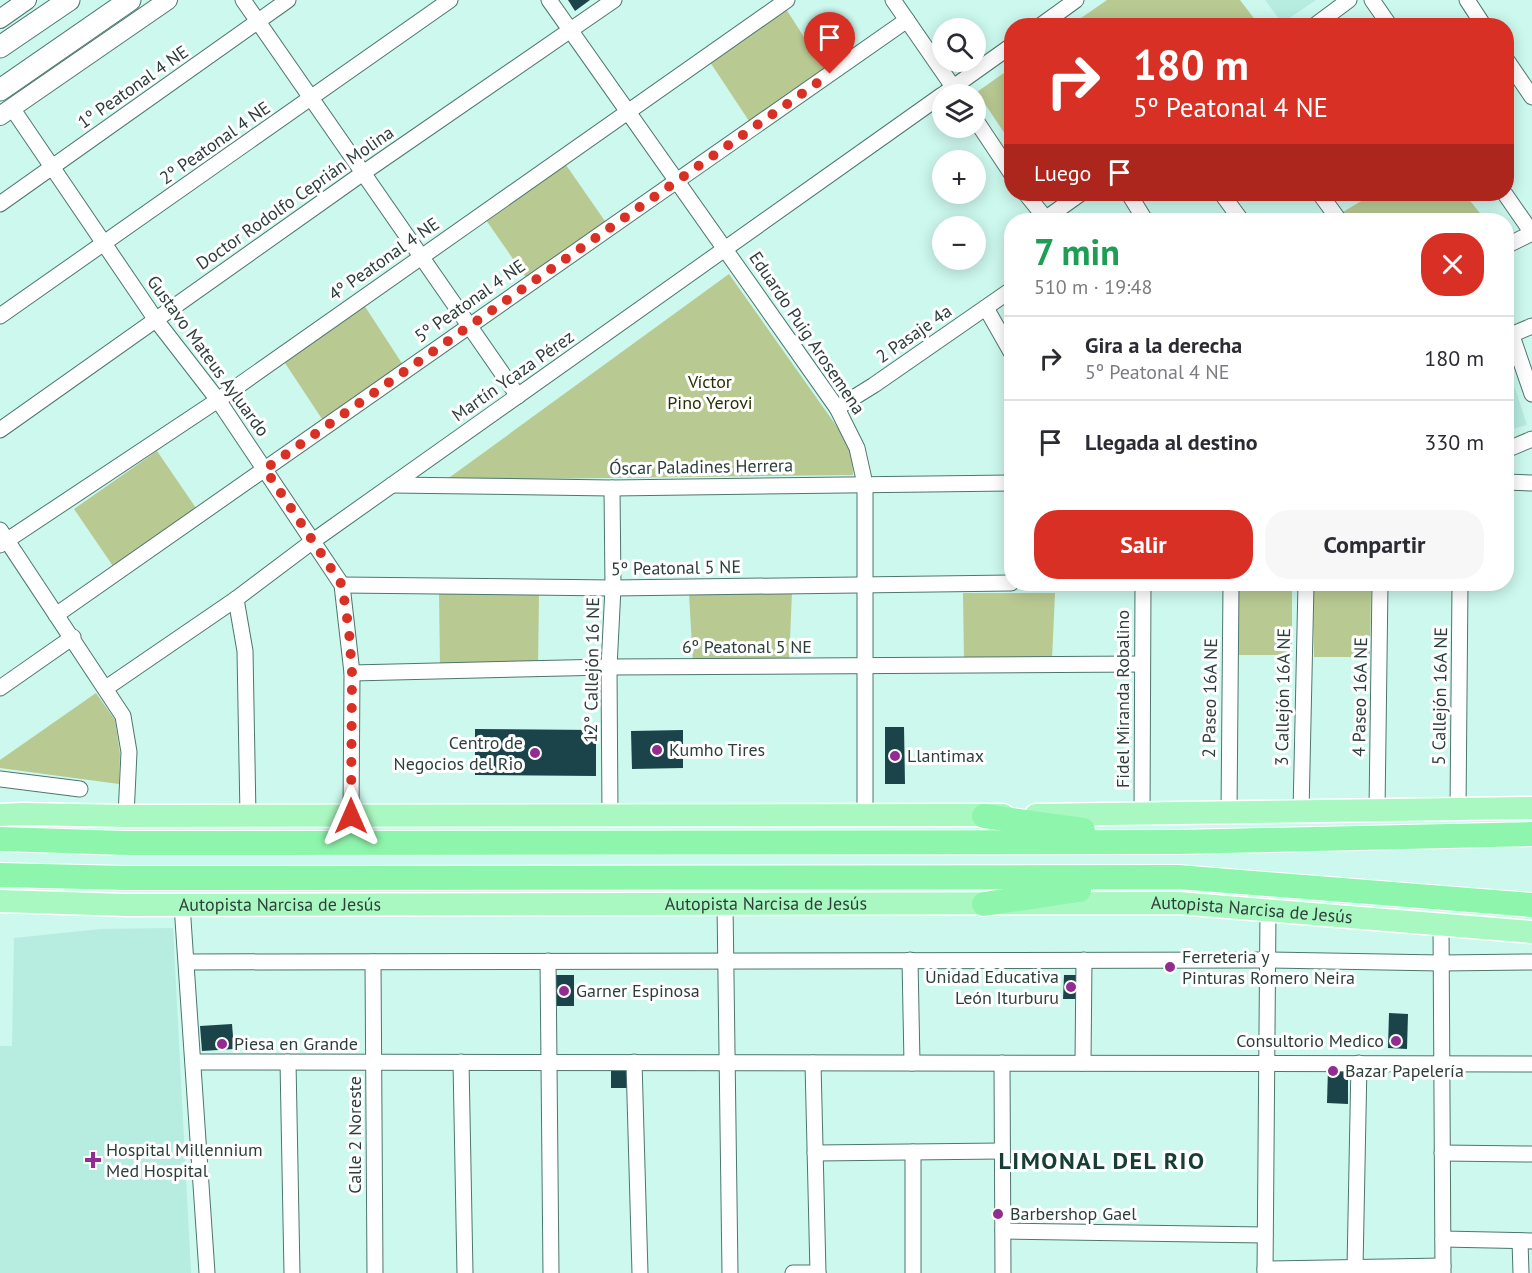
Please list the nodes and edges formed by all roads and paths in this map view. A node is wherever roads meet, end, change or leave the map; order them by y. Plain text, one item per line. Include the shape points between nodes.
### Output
1 (27, 0) edge
2 (69, 0) edge
3 (130, 0) edge
4 (168, 0) edge
5 (243, 0) edge
6 (288, 0) edge
7 (450, 0) edge
8 (549, 0) edge
9 (614, 0) edge
10 (787, 0) edge
11 (892, 0) edge
12 (1349, 0) edge
13 (1372, 0) edge
14 (1467, 0) edge
15 (1070, 2) edge
16 (1050, 18) edge
17 (1325, 18) edge
18 (1384, 18) edge
19 (1479, 18) edge
20 (0, 19) edge
21 (907, 20) junction
22 (258, 22) junction
23 (571, 30) junction
24 (0, 47) edge
25 (1004, 51) edge
26 (1514, 70) edge
27 (944, 84) edge
28 (961, 84) edge
29 (0, 90) edge
30 (1532, 98) edge
31 (312, 99) junction
32 (932, 105) edge
33 (629, 111) junction
34 (6, 112) edge
35 (986, 136) edge
36 (1004, 162) edge
37 (53, 168) junction
38 (363, 173) junction
39 (677, 181) junction
40 (1031, 201) edge
41 (1071, 201) edge
42 (1510, 201) edge
43 (0, 204) edge
44 (1041, 213) edge
45 (1055, 213) edge
46 (1532, 233) edge
47 (1514, 242) edge
48 (104, 244) junction
49 (726, 248) junction
50 (421, 257) junction
51 (1004, 295) edge
52 (986, 308) junction
53 (0, 316) edge
54 (156, 320) junction
55 (469, 326) junction
56 (1532, 326) edge
57 (1514, 334) edge
58 (1004, 340) edge
59 (1514, 349) edge
60 (1532, 394) edge
61 (518, 396) junction
62 (218, 400) junction
63 (837, 408) junction
64 (0, 430) edge
65 (1532, 439) edge
66 (1514, 447) edge
67 (265, 469) junction
68 (1514, 482) edge
69 (1004, 483) edge
70 (1532, 483) edge
71 (865, 484) junction
72 (392, 485) junction
73 (612, 488) junction
74 (2, 538) edge
75 (313, 541) junction
76 (1004, 583) edge
77 (342, 585) junction
78 (865, 585) junction
79 (613, 588) junction
80 (1143, 591) edge
81 (1231, 591) edge
82 (1306, 591) edge
83 (1380, 591) edge
84 (1460, 591) edge
85 (236, 599) junction
86 (56, 615) junction
87 (73, 637) junction
88 (1142, 664) junction
89 (864, 666) junction
90 (609, 667) junction
91 (352, 673) junction
92 (0, 688) edge
93 (106, 688) junction
94 (0, 779) edge
95 (80, 789) dead end
96 (1532, 808) edge
97 (1458, 809) junction
98 (1377, 811) junction
99 (1229, 812) junction
100 (1301, 812) junction
101 (0, 815) edge
102 (1142, 815) junction
103 (126, 816) junction
104 (248, 816) junction
105 (351, 816) junction
106 (610, 816) junction
107 (865, 816) junction
108 (984, 816) junction
109 (1532, 834) edge
110 (1424, 836) junction
111 (0, 839) edge
112 (1163, 842) junction
113 (1532, 844) edge
114 (0, 875) edge
115 (1163, 877) junction
116 (1532, 895) edge
117 (1423, 897) junction
118 (0, 901) edge
119 (724, 904) junction
120 (984, 904) junction
121 (182, 905) junction
122 (1532, 905) edge
123 (1268, 911) junction
124 (1441, 925) junction
125 (1532, 932) edge
126 (910, 960) junction
127 (1084, 960) junction
128 (1268, 960) junction
129 (548, 961) junction
130 (725, 961) junction
131 (187, 962) junction
132 (373, 962) junction
133 (1532, 962) edge
134 (1442, 963) junction
135 (194, 1062) junction
136 (288, 1062) junction
137 (374, 1062) junction
138 (461, 1062) junction
139 (549, 1062) junction
140 (634, 1062) junction
141 (727, 1062) junction
142 (813, 1063) junction
143 (912, 1063) junction
144 (1002, 1063) junction
145 (1083, 1063) junction
146 (1267, 1063) junction
147 (1359, 1063) junction
148 (1443, 1064) junction
149 (1532, 1064) edge
150 (1002, 1151) junction
151 (913, 1152) junction
152 (1442, 1153) junction
153 (816, 1154) junction
154 (1532, 1154) edge
155 (1003, 1231) junction
156 (1265, 1235) junction
157 (1443, 1239) junction
158 (1526, 1241) edge
159 (1354, 1268) junction
160 (1443, 1270) edge
161 (1265, 1271) edge
162 (207, 1273) edge
163 (292, 1273) edge
164 (375, 1273) edge
165 (465, 1273) edge
166 (551, 1273) edge
167 (640, 1273) edge
168 (730, 1273) edge
169 (793, 1273) edge
170 (818, 1273) edge
171 (913, 1273) edge
172 (1003, 1273) edge
173 (1521, 1273) edge

1 - 20 street
2 - 24 main road
3 - 29 main road
4 - 34 street
5 - 22 street
6 - 22 street, 1º Peatonal 4 NE
7 - 31 street, 2º Peatonal 4 NE
8 - 23 street, Eduardo Puig Arosemena
9 - 23 street, Doctor Rodolfo Ceprián Molina
10 - 33 street, 4º Peatonal 4 NE
11 - 21 street
12 - 17 street
13 - 18 street
14 - 19 street
15 - 16 street
21 - 27 street
21 - 39 street, 5º Peatonal 4 NE
22 - 31 street
22 - 37 street, 1º Peatonal 4 NE
23 - 33 street, Eduardo Puig Arosemena
23 - 38 street, Doctor Rodolfo Ceprián Molina
25 - 28 street, Martín Ycaza Pérez
26 - 30 street
31 - 38 street
31 - 48 street, 2º Peatonal 4 NE
32 - 49 street, Martín Ycaza Pérez
33 - 39 street, Eduardo Puig Arosemena
33 - 50 street, 4º Peatonal 4 NE
34 - 37 street, Gustavo Mateus Ayluardo
35 - 36 street
37 - 43 street, 1º Peatonal 4 NE
37 - 48 street, Gustavo Mateus Ayluardo
38 - 50 street
38 - 54 street, Doctor Rodolfo Ceprián Molina
39 - 49 street, Eduardo Puig Arosemena
39 - 55 street, 5º Peatonal 4 NE
40 - 44 street
41 - 45 street
42 - 46 street
46 - 47 street
48 - 53 street, 2º Peatonal 4 NE
48 - 54 street, Gustavo Mateus Ayluardo
49 - 61 street, Martín Ycaza Pérez
49 - 63 street, Eduardo Puig Arosemena
50 - 55 street
50 - 62 street, 4º Peatonal 4 NE
51 - 52 street, 2 Pasaje 4a
52 - 58 street
52 - 63 street, 2 Pasaje 4a
54 - 62 street, Gustavo Mateus Ayluardo
54 - 64 street, Doctor Rodolfo Ceprián Molina
55 - 61 street
55 - 67 street, 5º Peatonal 4 NE
56 - 57 street
59 - 60 street
61 - 72 street, Martín Ycaza Pérez
62 - 67 street, Gustavo Mateus Ayluardo
62 - 74 street, 4º Peatonal 4 NE
63 - 71 street, Eduardo Puig Arosemena via 857,448
65 - 66 street
67 - 75 street, Gustavo Mateus Ayluardo
67 - 86 street, 5º Peatonal 4 NE
68 - 70 street
69 - 71 street, Óscar Paladines Herrera
71 - 73 street, Óscar Paladines Herrera
71 - 78 street, Eduardo Puig Arosemena
72 - 73 street, Óscar Paladines Herrera
72 - 75 street, Martín Ycaza Pérez
73 - 79 street, 12° Callejón 16 NE
74 - 86 street
75 - 77 street, Gustavo Mateus Ayluardo
75 - 85 street, Martín Ycaza Pérez
76 - 78 street, 5º Peatonal 5 NE
77 - 79 street, 5º Peatonal 5 NE
77 - 91 street, Gustavo Mateus Ayluardo
78 - 79 street, 5º Peatonal 5 NE
78 - 89 street, Eduardo Puig Arosemena
79 - 90 street, 12° Callejón 16 NE
80 - 88 street, Fidel Miranda Robalino
81 - 99 street, 2 Paseo 16A NE
82 - 100 street, 3 Callejón 16A NE
83 - 98 street, 4 Paseo 16A NE
84 - 97 street, 5 Callejón 16A NE
85 - 93 street, Martín Ycaza Pérez
85 - 104 street via 245,651
86 - 87 street
87 - 92 street
87 - 93 street
88 - 89 street, 6º Peatonal 5 NE
88 - 102 street, Fidel Miranda Robalino
89 - 90 street, 6º Peatonal 5 NE
89 - 107 street, Eduardo Puig Arosemena
90 - 91 street, 6º Peatonal 5 NE
90 - 106 street, 12° Callejón 16 NE
91 - 105 street, Gustavo Mateus Ayluardo
93 - 103 street via 123,716 129,752
94 - 95 street
96 - 97 main road
97 - 98 main road
98 - 100 main road
99 - 100 main road
99 - 102 main road
101 - 103 main road
102 - 108 main road
103 - 104 main road
104 - 105 main road
105 - 106 main road
106 - 107 main road
107 - 108 main road
108 - 112 highway
109 - 110 highway
110 - 112 highway
110 - 113 highway via 1455,846
111 - 112 highway via 126,843
114 - 115 highway, Autopista Narcisa de Jesús
115 - 117 highway, Autopista Narcisa de Jesús
115 - 120 highway
116 - 117 highway via 1454,888
117 - 122 highway, Autopista Narcisa de Jesús
118 - 121 main road, Autopista Narcisa de Jesús
119 - 120 main road, Autopista Narcisa de Jesús
119 - 121 main road, Autopista Narcisa de Jesús
119 - 130 street
120 - 123 main road, Autopista Narcisa de Jesús via 1178,903
121 - 131 street
123 - 124 main road, Autopista Narcisa de Jesús
123 - 128 street
124 - 125 main road, Autopista Narcisa de Jesús
124 - 134 street
126 - 127 street
126 - 130 street
126 - 143 street
127 - 128 street
127 - 145 street
128 - 134 street
128 - 146 street
129 - 130 street
129 - 132 street
129 - 139 street
130 - 141 street
131 - 132 street
131 - 135 street
132 - 137 street, Calle 2 Noreste
133 - 134 street
134 - 148 street
135 - 136 street
135 - 162 street
136 - 137 street
136 - 163 street
137 - 138 street
137 - 164 street, Calle 2 Noreste
138 - 139 street
138 - 165 street
139 - 140 street
139 - 166 street
140 - 141 street
140 - 167 street
141 - 142 street
141 - 168 street
142 - 143 street
142 - 153 street
143 - 144 street
144 - 145 street
144 - 150 street
145 - 146 street
146 - 147 street
146 - 156 street
147 - 148 street
147 - 159 street
148 - 149 street
148 - 152 street
150 - 151 street
150 - 155 street
151 - 153 street
151 - 171 street
152 - 154 street
152 - 157 street
153 - 170 street
155 - 156 street
155 - 172 street
156 - 161 street
157 - 158 street
157 - 160 street
158 - 173 street
159 - 160 street
159 - 161 street
169 - 170 street

